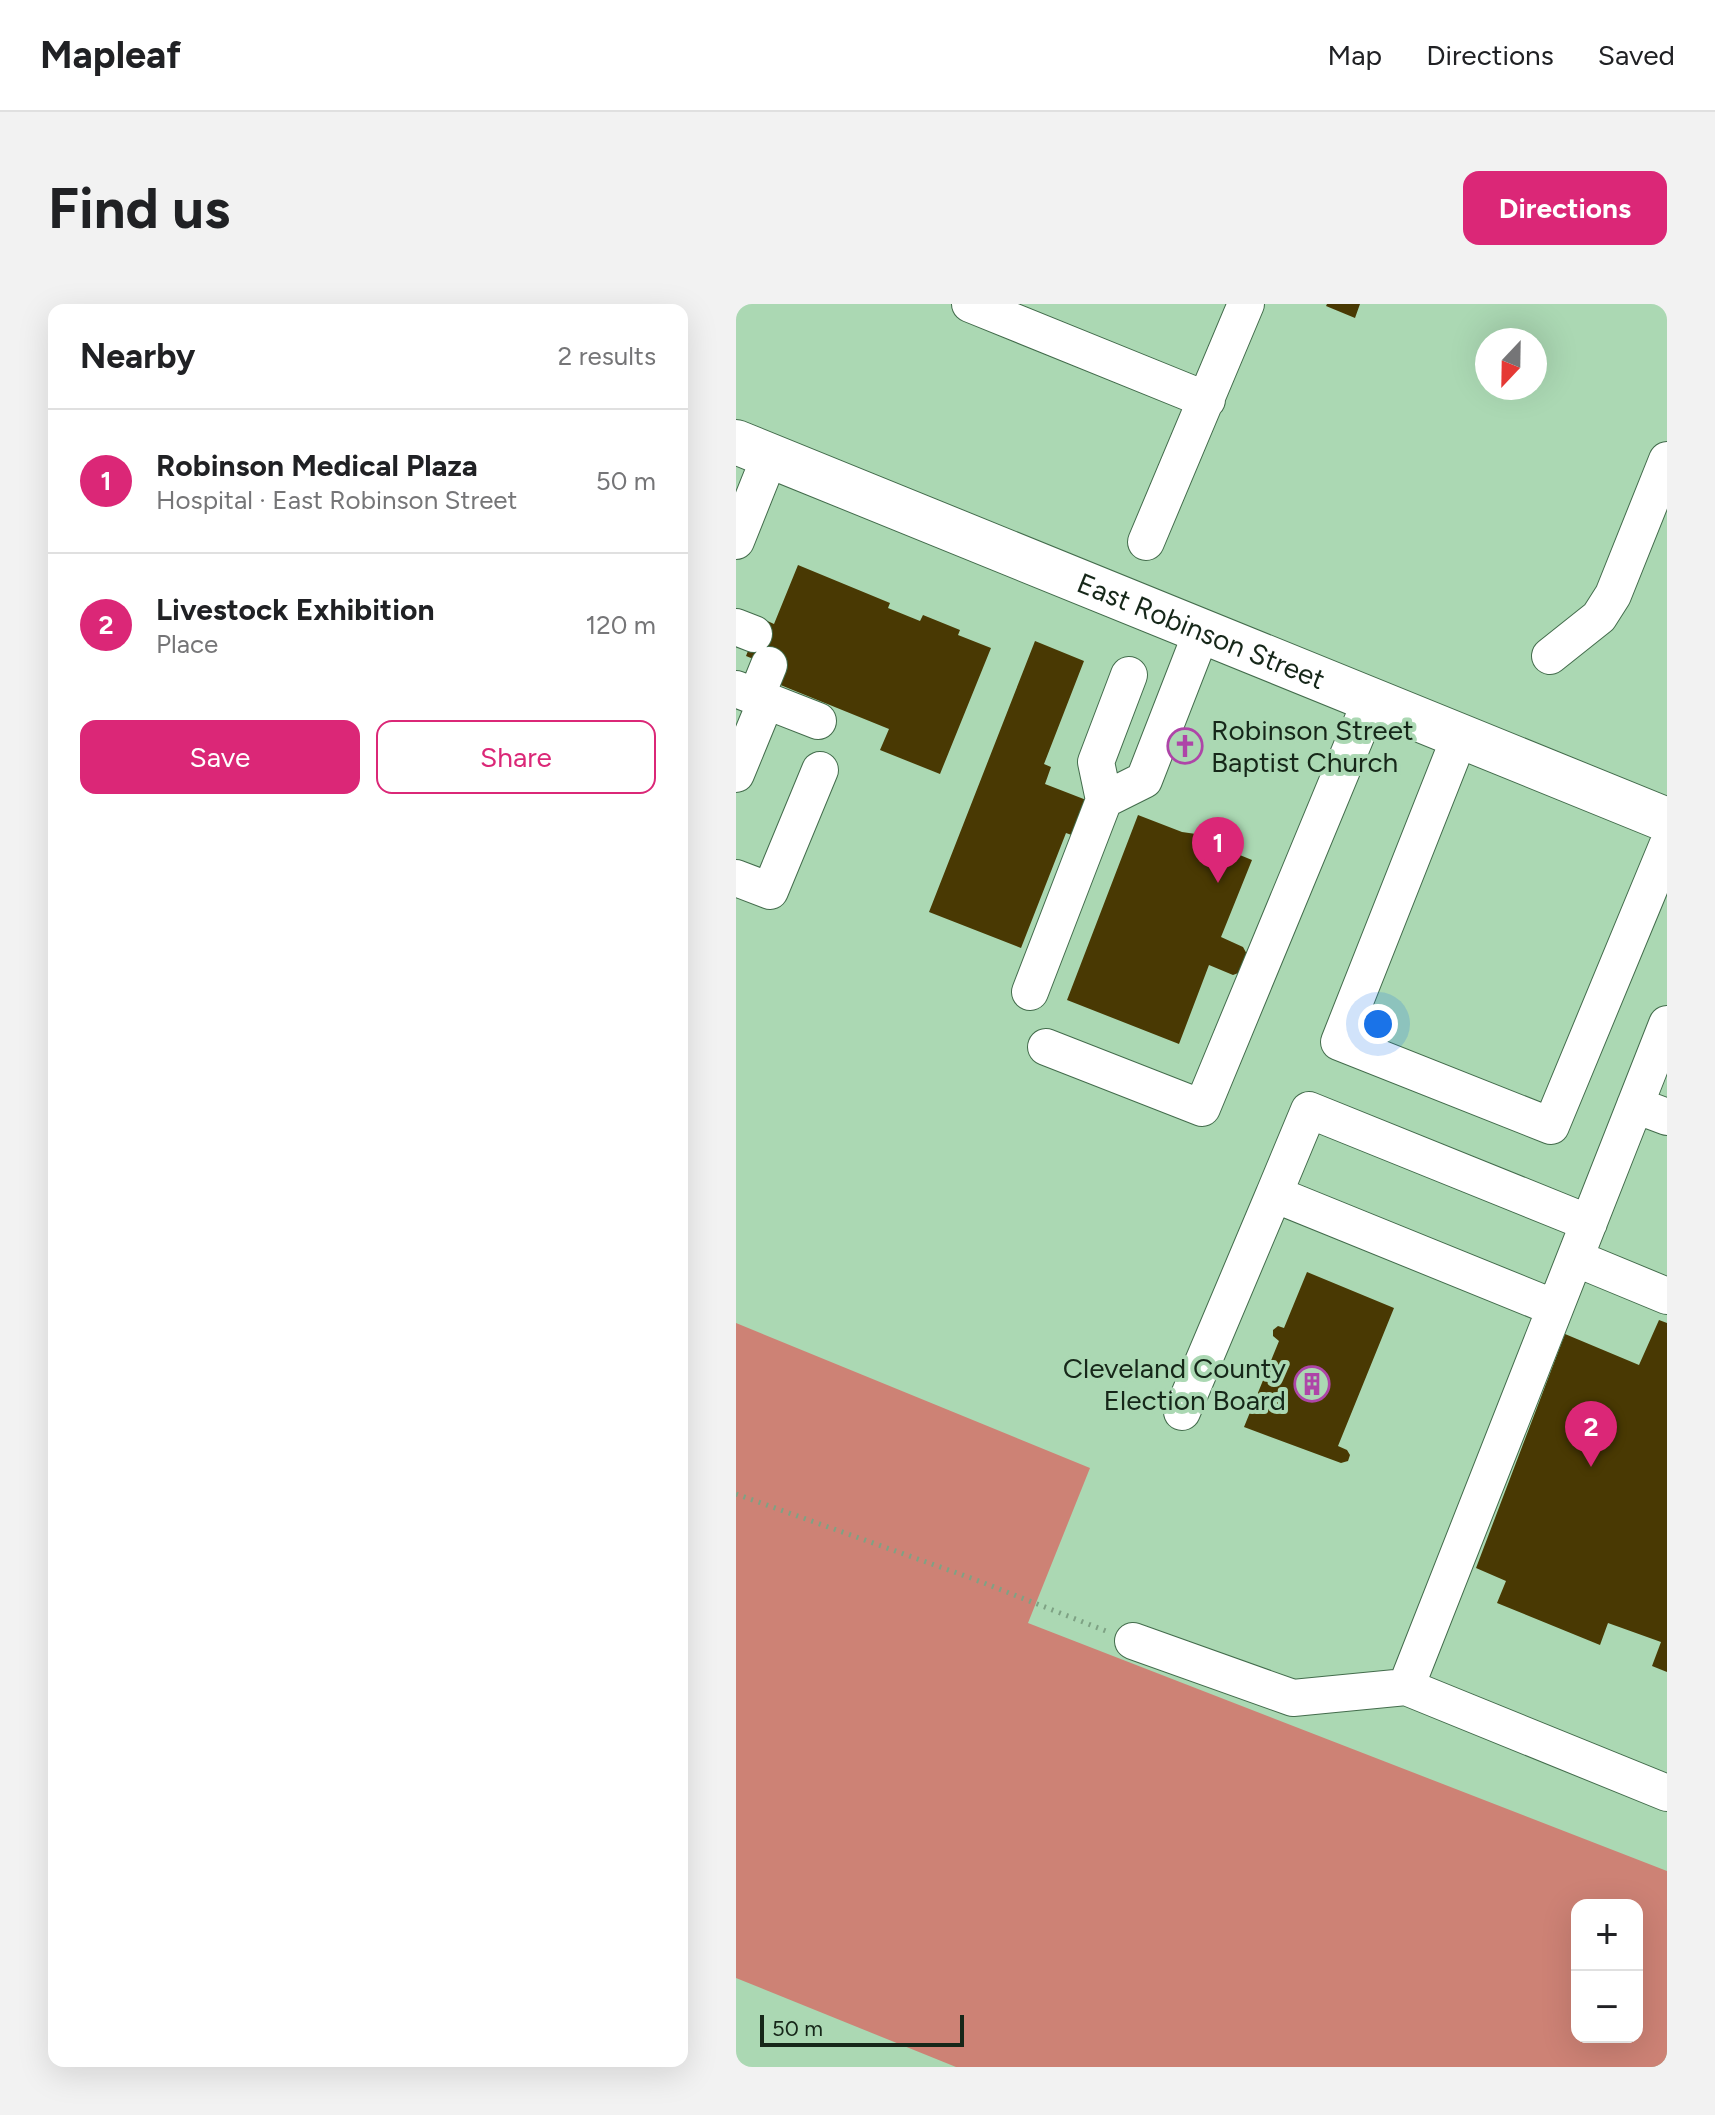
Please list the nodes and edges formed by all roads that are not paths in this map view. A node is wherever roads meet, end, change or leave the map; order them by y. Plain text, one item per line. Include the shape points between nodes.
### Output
1 (970, 304) edge
2 (1246, 304) edge
3 (1207, 400) junction
4 (753, 449) edge
5 (1667, 460) edge
6 (736, 541) edge
7 (1146, 542) dead end
8 (1202, 631) junction
9 (1550, 656) dead end
10 (753, 669) edge
11 (1129, 675) dead end
12 (1371, 700) junction
13 (818, 721) dead end
14 (1460, 736) junction
15 (820, 770) dead end
16 (736, 774) edge
17 (1104, 800) junction
18 (1667, 820) edge
19 (1667, 846) edge
20 (736, 878) edge
21 (1030, 992) dead end
22 (1667, 1024) edge
23 (1046, 1047) dead end
24 (1651, 1111) edge
25 (1274, 1194) junction
26 (1589, 1223) junction
27 (1575, 1258) junction
28 (1667, 1296) edge
29 (1555, 1308) junction
30 (1182, 1412) dead end
31 (1133, 1641) road end
32 (1406, 1687) junction
33 (1667, 1793) edge

1 - 3 street
2 - 3 street
3 - 7 street
4 - 6 street
4 - 8 main road, East Robinson Street
5 - 9 street via 1613,595 1599,617
8 - 12 main road, East Robinson Street
8 - 17 street via 1144,780
10 - 13 street
10 - 16 street
11 - 17 street via 1096,762
12 - 14 main road, East Robinson Street
12 - 23 street via 1202,1108
14 - 18 main road, East Robinson Street
14 - 19 street via 1339,1042 1551,1126
15 - 20 street via 770,891
17 - 21 street
22 - 24 street
24 - 26 street
25 - 26 street via 1309,1110
25 - 29 street
25 - 30 street
26 - 27 street
27 - 28 street
27 - 29 street
29 - 32 street
31 - 32 street via 1293,1698
32 - 33 street

